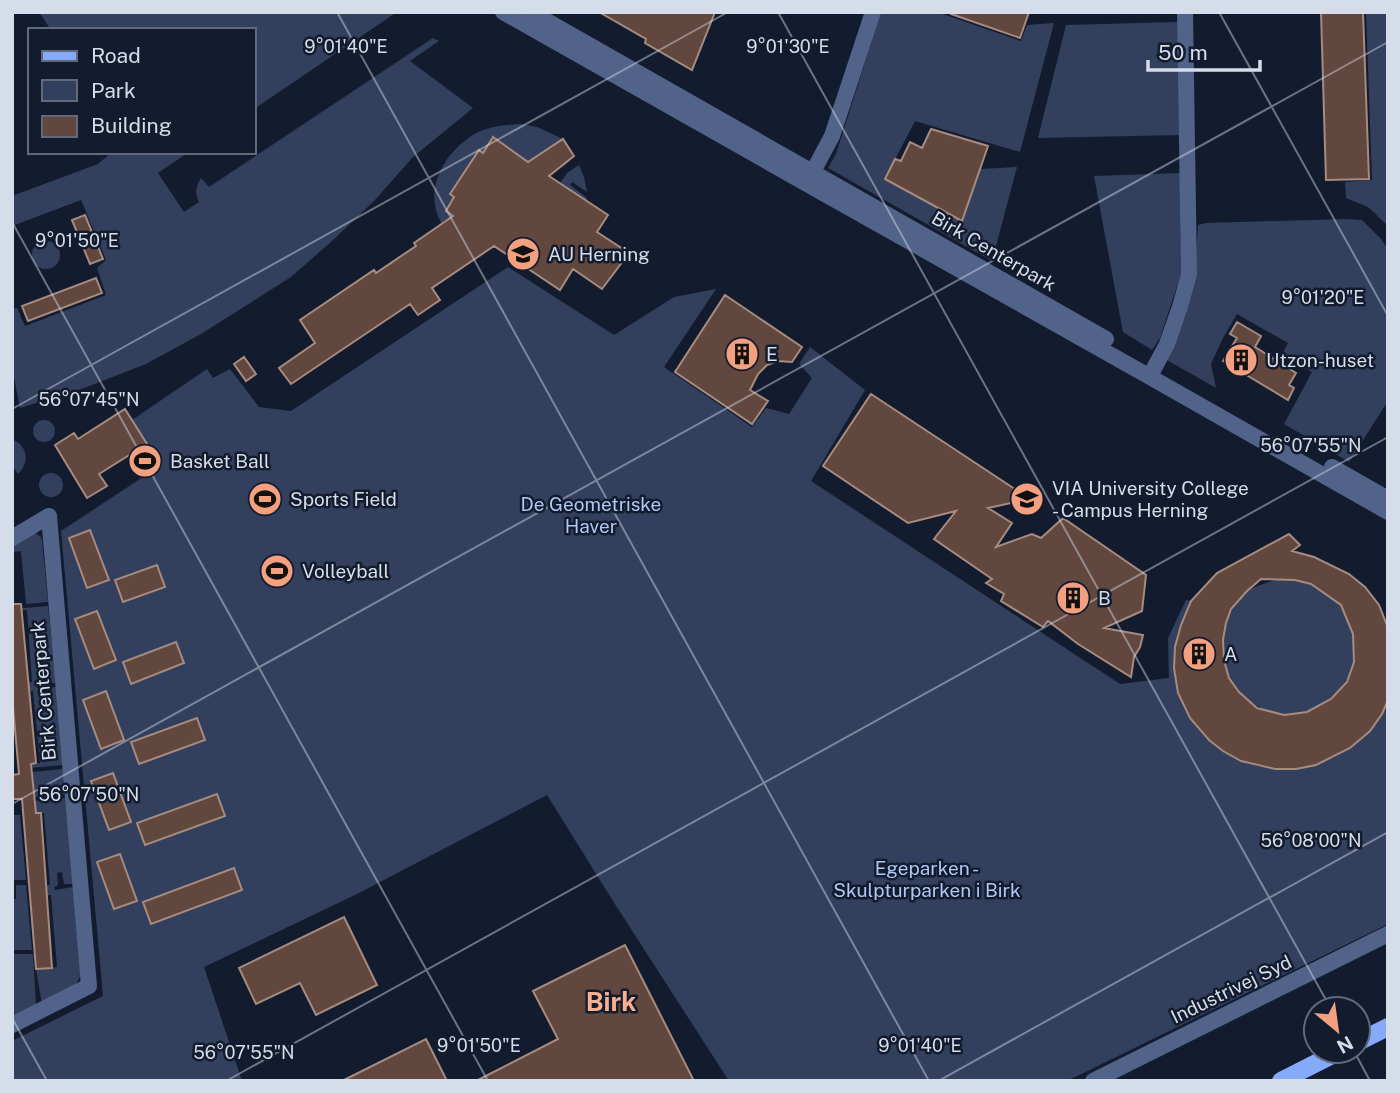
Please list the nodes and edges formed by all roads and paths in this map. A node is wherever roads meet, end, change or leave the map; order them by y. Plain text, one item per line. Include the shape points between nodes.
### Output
1 (503, 12) edge
2 (531, 12) edge
3 (873, 12) edge
4 (1185, 12) edge
5 (809, 178) junction
6 (1152, 371) junction
7 (1346, 481) junction
8 (1388, 499) edge
9 (1388, 512) edge
10 (12, 538) edge
11 (1388, 934) edge
12 (12, 1025) edge
13 (1388, 1027) edge
14 (1372, 1035) edge
15 (1312, 1065) edge
16 (1093, 1081) edge
17 (1281, 1081) edge

1 - 5 street, Birk Centerpark
2 - 5 street, Birk Centerpark
3 - 5 street via 832,136
4 - 6 street via 1189,274 1167,344
5 - 6 street, Birk Centerpark
6 - 7 street, Birk Centerpark
7 - 8 street, Birk Centerpark
7 - 9 street, Birk Centerpark
10 - 12 street, Birk Centerpark via 49,516 89,986
11 - 16 street, Industrivej Syd
13 - 14 main road
15 - 17 main road

